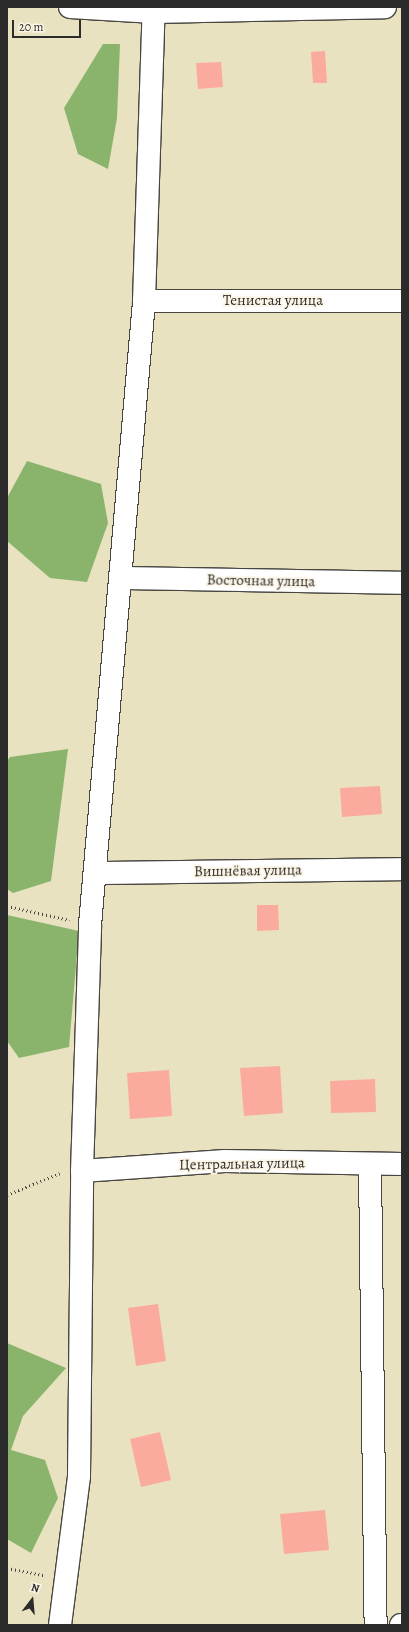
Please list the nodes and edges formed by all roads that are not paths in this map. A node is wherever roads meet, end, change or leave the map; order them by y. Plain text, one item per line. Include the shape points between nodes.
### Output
1 (70, 7) edge
2 (385, 7) edge
3 (154, 10) edge
4 (144, 301) junction
5 (402, 301) edge
6 (121, 578) junction
7 (402, 583) edge
8 (402, 869) edge
9 (95, 873) junction
10 (402, 1164) edge
11 (370, 1165) junction
12 (82, 1171) junction
13 (60, 1625) edge
14 (376, 1625) edge

1 - 3 street
2 - 3 street
3 - 4 street
4 - 5 street, Тенистая улица
4 - 6 street
6 - 7 street, Восточная улица
6 - 9 street
8 - 9 street, Вишнёвая улица
9 - 12 street via 90,925
10 - 11 street, Центральная улица
11 - 12 street, Центральная улица via 225,1162
11 - 14 street
12 - 13 street via 79,1476

